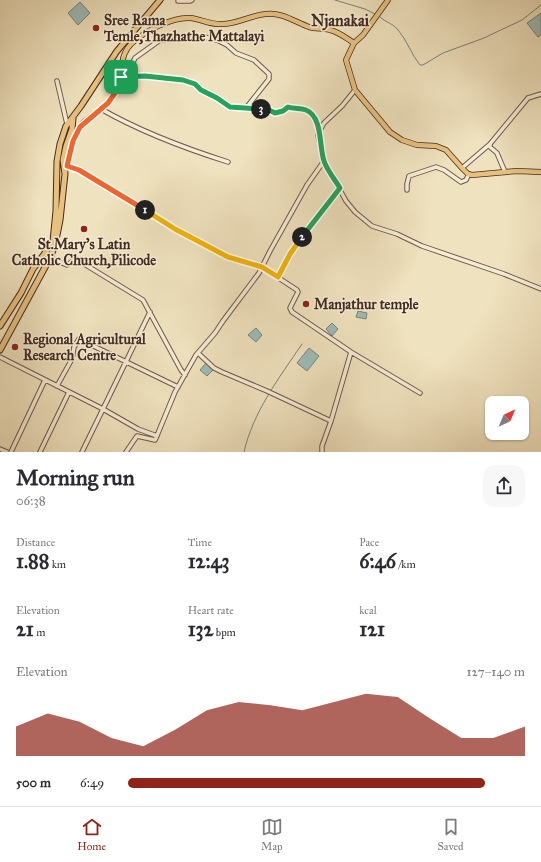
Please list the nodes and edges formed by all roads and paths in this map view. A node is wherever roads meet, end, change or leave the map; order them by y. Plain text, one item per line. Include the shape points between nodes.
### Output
1 (160, 0) edge
2 (192, 0) edge
3 (388, 0) edge
4 (178, 1) edge
5 (354, 43) junction
6 (121, 77) junction
7 (130, 78) junction
8 (56, 81) dead end
9 (355, 90) junction
10 (541, 94) edge
11 (246, 108) junction
12 (101, 109) junction
13 (73, 118) junction
14 (67, 124) junction
15 (320, 130) junction
16 (490, 144) junction
17 (324, 161) junction
18 (228, 162) dead end
19 (67, 166) junction
20 (462, 168) junction
21 (505, 172) junction
22 (541, 172) edge
23 (65, 174) junction
24 (470, 174) junction
25 (340, 188) junction
26 (407, 190) dead end
27 (50, 258) junction
28 (262, 267) junction
29 (278, 277) junction
30 (541, 288) edge
31 (150, 312) junction
32 (0, 326) edge
33 (0, 350) edge
34 (351, 352) junction
35 (198, 353) junction
36 (0, 357) edge
37 (126, 362) junction
38 (185, 375) junction
39 (45, 380) junction
40 (57, 386) junction
41 (178, 387) junction
42 (69, 392) junction
43 (420, 393) dead end
44 (103, 409) junction
45 (331, 421) junction
46 (157, 436) junction
47 (0, 449) edge
48 (7, 452) edge
49 (11, 452) edge
50 (40, 452) edge
51 (82, 452) edge
52 (126, 452) edge
53 (322, 452) edge

1 - 13 highway via 117,51
2 - 4 street
3 - 5 main road via 363,35
5 - 6 main road via 329,29 312,28 275,14 266,14 232,24 189,18 177,19 161,24 132,43 122,60
5 - 9 main road via 346,60
6 - 7 street
6 - 12 main road via 115,93
7 - 11 street via 145,76 183,80 195,84 230,107
7 - 11 street via 135,58 160,40 217,40 236,53 254,60 269,74 269,79
8 - 14 street
9 - 15 street
9 - 20 main road via 390,132 402,140 417,145 436,146 446,150
10 - 16 street via 528,98
11 - 15 street via 267,109 275,113 288,107 308,111
12 - 18 street via 139,129
12 - 19 main road via 80,127 73,141
13 - 14 highway
13 - 23 highway via 63,160
14 - 32 highway via 57,160 53,241 33,269 21,294
15 - 17 street via 318,135
16 - 20 street
16 - 21 street
17 - 25 street
17 - 28 street via 307,185
19 - 23 main road
19 - 28 street via 79,170 175,229 228,257
20 - 24 main road
21 - 22 main road
21 - 24 main road
23 - 27 highway via 60,220
24 - 26 street via 466,180 460,182 436,167 409,176
25 - 29 street via 296,245
25 - 30 street via 351,207 372,226
27 - 31 street via 67,265 76,259 143,300
27 - 33 highway
28 - 29 street
28 - 35 street
29 - 34 street via 298,292 290,308 292,312
31 - 37 street
31 - 38 street
34 - 43 street
34 - 45 street
35 - 38 street
35 - 45 street via 214,368
36 - 39 street
37 - 40 street via 79,339 74,347 72,359
37 - 41 street
37 - 44 street
38 - 41 street
39 - 40 street
39 - 49 street
40 - 42 street
41 - 46 street
42 - 44 street
42 - 50 street
44 - 46 street
44 - 51 street
45 - 53 street
46 - 52 street via 155,440 137,436
47 - 48 street

